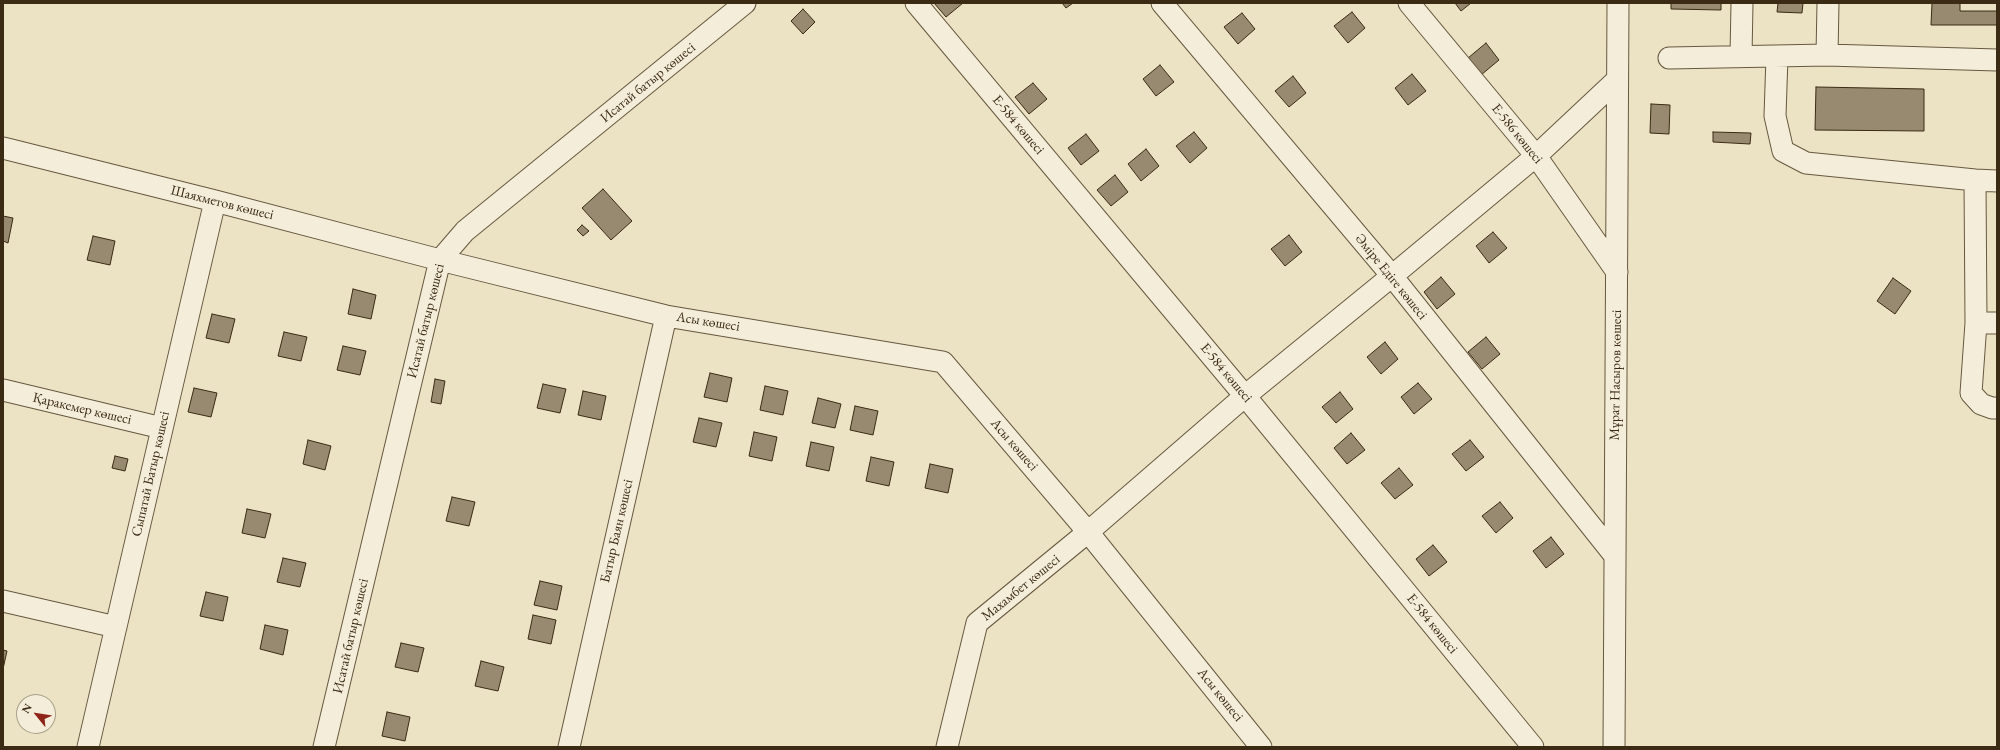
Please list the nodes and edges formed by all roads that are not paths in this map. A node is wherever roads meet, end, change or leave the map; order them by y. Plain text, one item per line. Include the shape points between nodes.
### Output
1 (745, 3) edge
2 (916, 3) edge
3 (1162, 3) edge
4 (1408, 3) edge
5 (1618, 3) edge
6 (1742, 3) edge
7 (1828, 3) edge
8 (1827, 55) junction
9 (1741, 56) junction
10 (1777, 57) junction
11 (1669, 58) dead end
12 (1997, 60) edge
13 (1618, 80) junction
14 (3, 148) edge
15 (1536, 156) junction
16 (1975, 180) junction
17 (1997, 181) edge
18 (215, 201) junction
19 (440, 260) junction
20 (1617, 272) junction
21 (1392, 276) junction
22 (666, 316) junction
23 (1976, 322) junction
24 (1997, 324) edge
25 (3, 390) edge
26 (1245, 396) junction
27 (1997, 408) edge
28 (162, 428) junction
29 (1088, 532) junction
30 (1615, 556) junction
31 (3, 601) edge
32 (116, 627) junction
33 (88, 747) edge
34 (324, 747) edge
35 (569, 747) edge
36 (947, 747) edge
37 (1261, 747) edge
38 (1533, 747) edge
39 (1614, 747) edge

1 - 19 street, Исатай батыр көшесі via 464,232
2 - 26 street, Е-584 көшесі
3 - 21 street, Әміре Едіге көшесі
4 - 15 street, Е-586 көшесі
5 - 13 street, Мұрат Насыров көшесі
6 - 9 street
7 - 8 street
8 - 10 street
8 - 12 street
9 - 10 street
9 - 11 street
10 - 16 street via 1775,116 1783,151 1806,163
13 - 15 street, Махамбет көшесі
13 - 20 street, Мұрат Насыров көшесі
14 - 18 street, Шаяхметов көшесі
15 - 20 street, Е-586 көшесі
15 - 21 street, Махамбет көшесі
16 - 17 street
16 - 23 street
18 - 19 street, Шаяхметов көшесі
18 - 28 street, Сыпатай Батыр көшесі
19 - 22 street, Шаяхметов көшесі
19 - 34 street, Исатай батыр көшесі
20 - 30 street, Мұрат Насыров көшесі
21 - 26 street, Махамбет көшесі
21 - 30 street, Әміре Едіге көшесі
22 - 29 street, Асы көшесі via 943,362
22 - 35 street, Батыр Баян көшесі
23 - 24 street
23 - 27 street via 1971,393 1981,404
25 - 28 street, Қаракемер көшесі
26 - 29 street, Махамбет көшесі
26 - 38 street, Е-584 көшесі
28 - 32 street, Сыпатай Батыр көшесі
29 - 36 street, Махамбет көшесі via 977,623
29 - 37 street, Асы көшесі
30 - 39 street, Мұрат Насыров көшесі
31 - 32 street
32 - 33 street, Сыпатай Батыр көшесі

